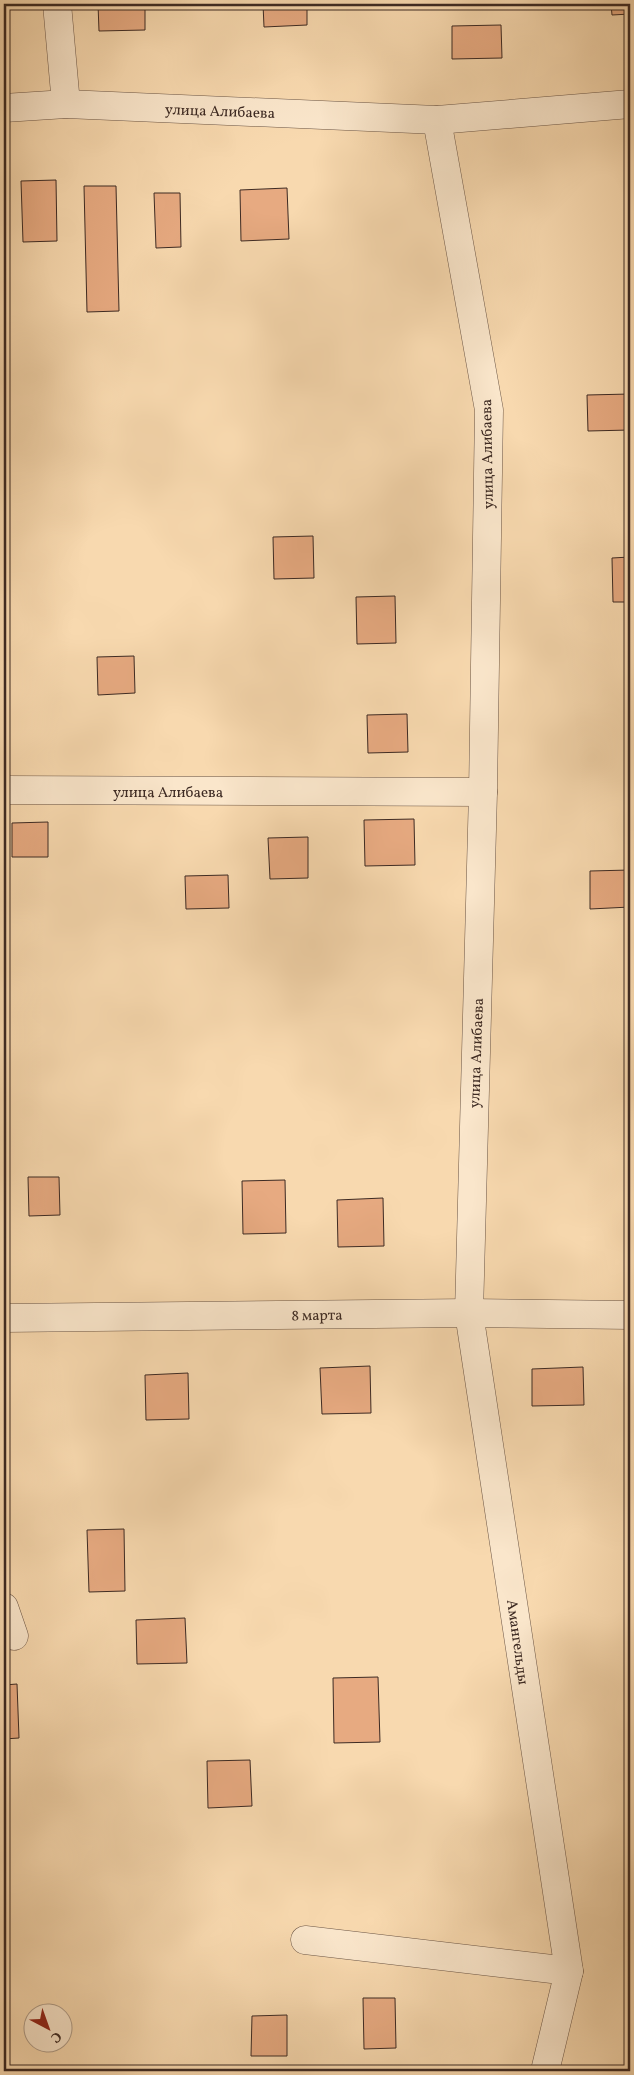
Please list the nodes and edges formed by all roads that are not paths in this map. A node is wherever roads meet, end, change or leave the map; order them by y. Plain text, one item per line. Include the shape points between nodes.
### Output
1 (57, 4) edge
2 (66, 104) junction
3 (630, 104) edge
4 (4, 108) edge
5 (437, 120) junction
6 (4, 790) edge
7 (483, 792) junction
8 (469, 1313) junction
9 (630, 1315) edge
10 (4, 1318) edge
11 (4, 1607) edge
12 (14, 1636) dead end
13 (305, 1940) dead end
14 (569, 1971) junction
15 (546, 2071) edge

1 - 2 street
2 - 4 street, улица Алибаева
2 - 5 street, улица Алибаева
3 - 5 street, улица Алибаева
5 - 7 street, улица Алибаева via 489,410
6 - 7 street, улица Алибаева
7 - 8 street, улица Алибаева
8 - 9 street, 8 марта
8 - 10 street, 8 марта
8 - 14 street, Амангельды
11 - 12 street
13 - 14 street
14 - 15 street, Амангельды

